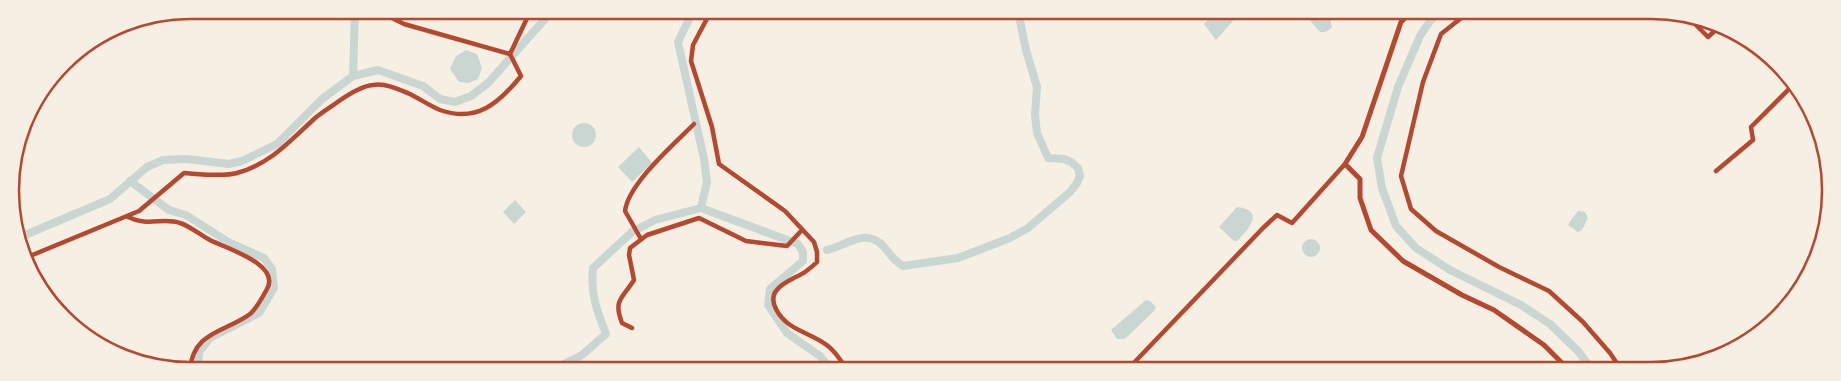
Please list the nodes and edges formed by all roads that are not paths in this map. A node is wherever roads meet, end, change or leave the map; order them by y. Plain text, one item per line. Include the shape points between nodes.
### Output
1 (394, 19) edge
2 (527, 19) edge
3 (706, 19) edge
4 (1404, 19) edge
5 (1460, 19) edge
6 (1696, 25) edge
7 (1714, 31) edge
8 (510, 54) junction
9 (1789, 89) edge
10 (694, 124) dead end
11 (1345, 164) junction
12 (1716, 171) dead end
13 (128, 217) junction
14 (802, 230) junction
15 (641, 239) junction
16 (32, 255) edge
17 (632, 328) dead end
18 (192, 362) edge
19 (841, 362) edge
20 (1135, 362) edge
21 (1562, 362) edge
22 (1616, 362) edge

1 - 8 street
2 - 8 street
3 - 14 street via 693,45 691,61 710,119 720,164 785,211
4 - 11 street via 1365,130
5 - 22 street via 1441,34 1423,82 1401,176 1411,209 1436,230 1499,267 1549,291 1583,322
6 - 7 street via 1708,37
8 - 13 street via 521,76 510,90 477,113 450,113 398,88 372,85 351,93 328,109 257,166 235,174 184,173
9 - 12 street via 1750,126 1753,140
10 - 15 street via 658,161 627,200 625,211
11 - 20 street via 1292,223 1277,215 1263,228
11 - 21 street via 1360,179 1360,198 1371,230 1403,261 1494,310 1544,345
13 - 16 street
13 - 18 street via 138,222 181,223 254,260 268,276 269,287 251,313 205,338 193,354
14 - 15 street via 787,246 746,241 699,218
14 - 19 street via 814,242 816,262 775,291 773,303 786,322 830,347
15 - 17 street via 630,248 634,280 617,305 622,324

